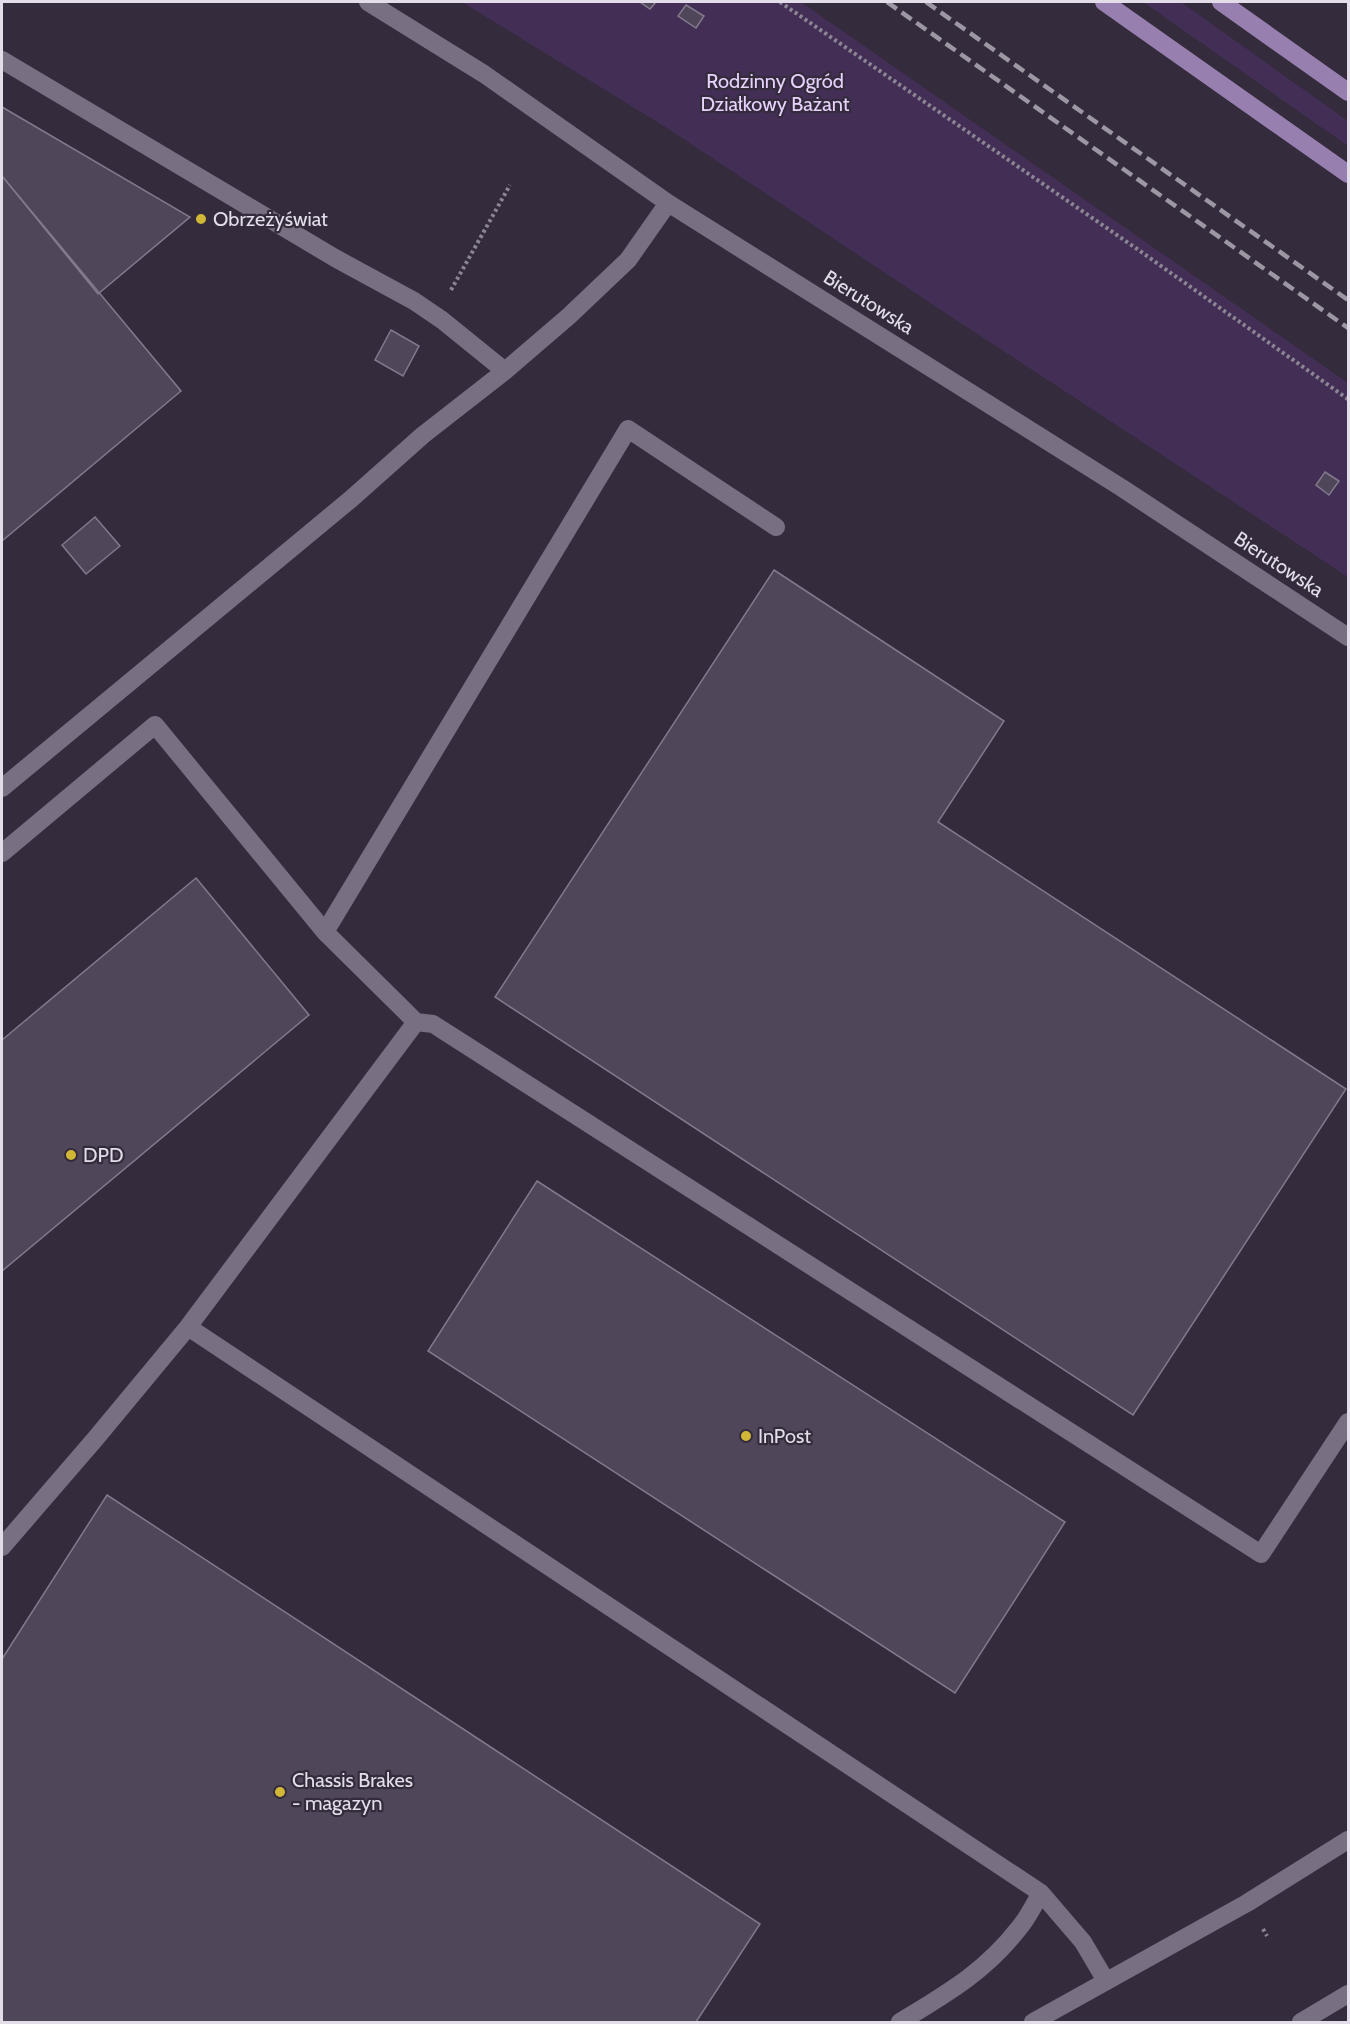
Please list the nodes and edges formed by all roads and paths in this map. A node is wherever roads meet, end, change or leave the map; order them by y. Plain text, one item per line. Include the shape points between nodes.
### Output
1 (368, 2) edge
2 (780, 2) edge
3 (1104, 2) edge
4 (1221, 2) edge
5 (2, 60) edge
6 (1348, 92) edge
7 (1348, 174) edge
8 (510, 185) dead end
9 (668, 202) junction
10 (431, 313) junction
11 (505, 371) junction
12 (1348, 399) edge
13 (776, 527) dead end
14 (1348, 637) edge
15 (2, 788) edge
16 (2, 853) edge
17 (325, 932) junction
18 (416, 1022) junction
19 (188, 1327) junction
20 (1348, 1422) edge
21 (2, 1547) edge
22 (1348, 1840) edge
23 (1041, 1893) junction
24 (1263, 1929) dead end
25 (1267, 1936) dead end
26 (1106, 1981) junction
27 (1348, 1994) edge
28 (900, 2022) edge
29 (1033, 2022) edge
30 (1301, 2022) edge

1 - 9 street, Bierutowska via 484,74
2 - 12 path
3 - 7 main road
4 - 6 main road
5 - 10 street
8 - 10 path via 450,292 444,289
9 - 11 street via 628,260
9 - 14 street, Bierutowska via 1122,488
10 - 11 street
11 - 15 street via 423,435
13 - 17 street via 628,429
16 - 17 street via 155,725
17 - 18 street
18 - 19 street
18 - 20 street via 434,1024 463,1042 1261,1554
19 - 21 street
19 - 23 street
22 - 26 street via 1247,1904
23 - 26 street via 1083,1942
23 - 28 street via 1021,1927 992,1960 960,1986
24 - 25 path
26 - 29 street
27 - 30 street

